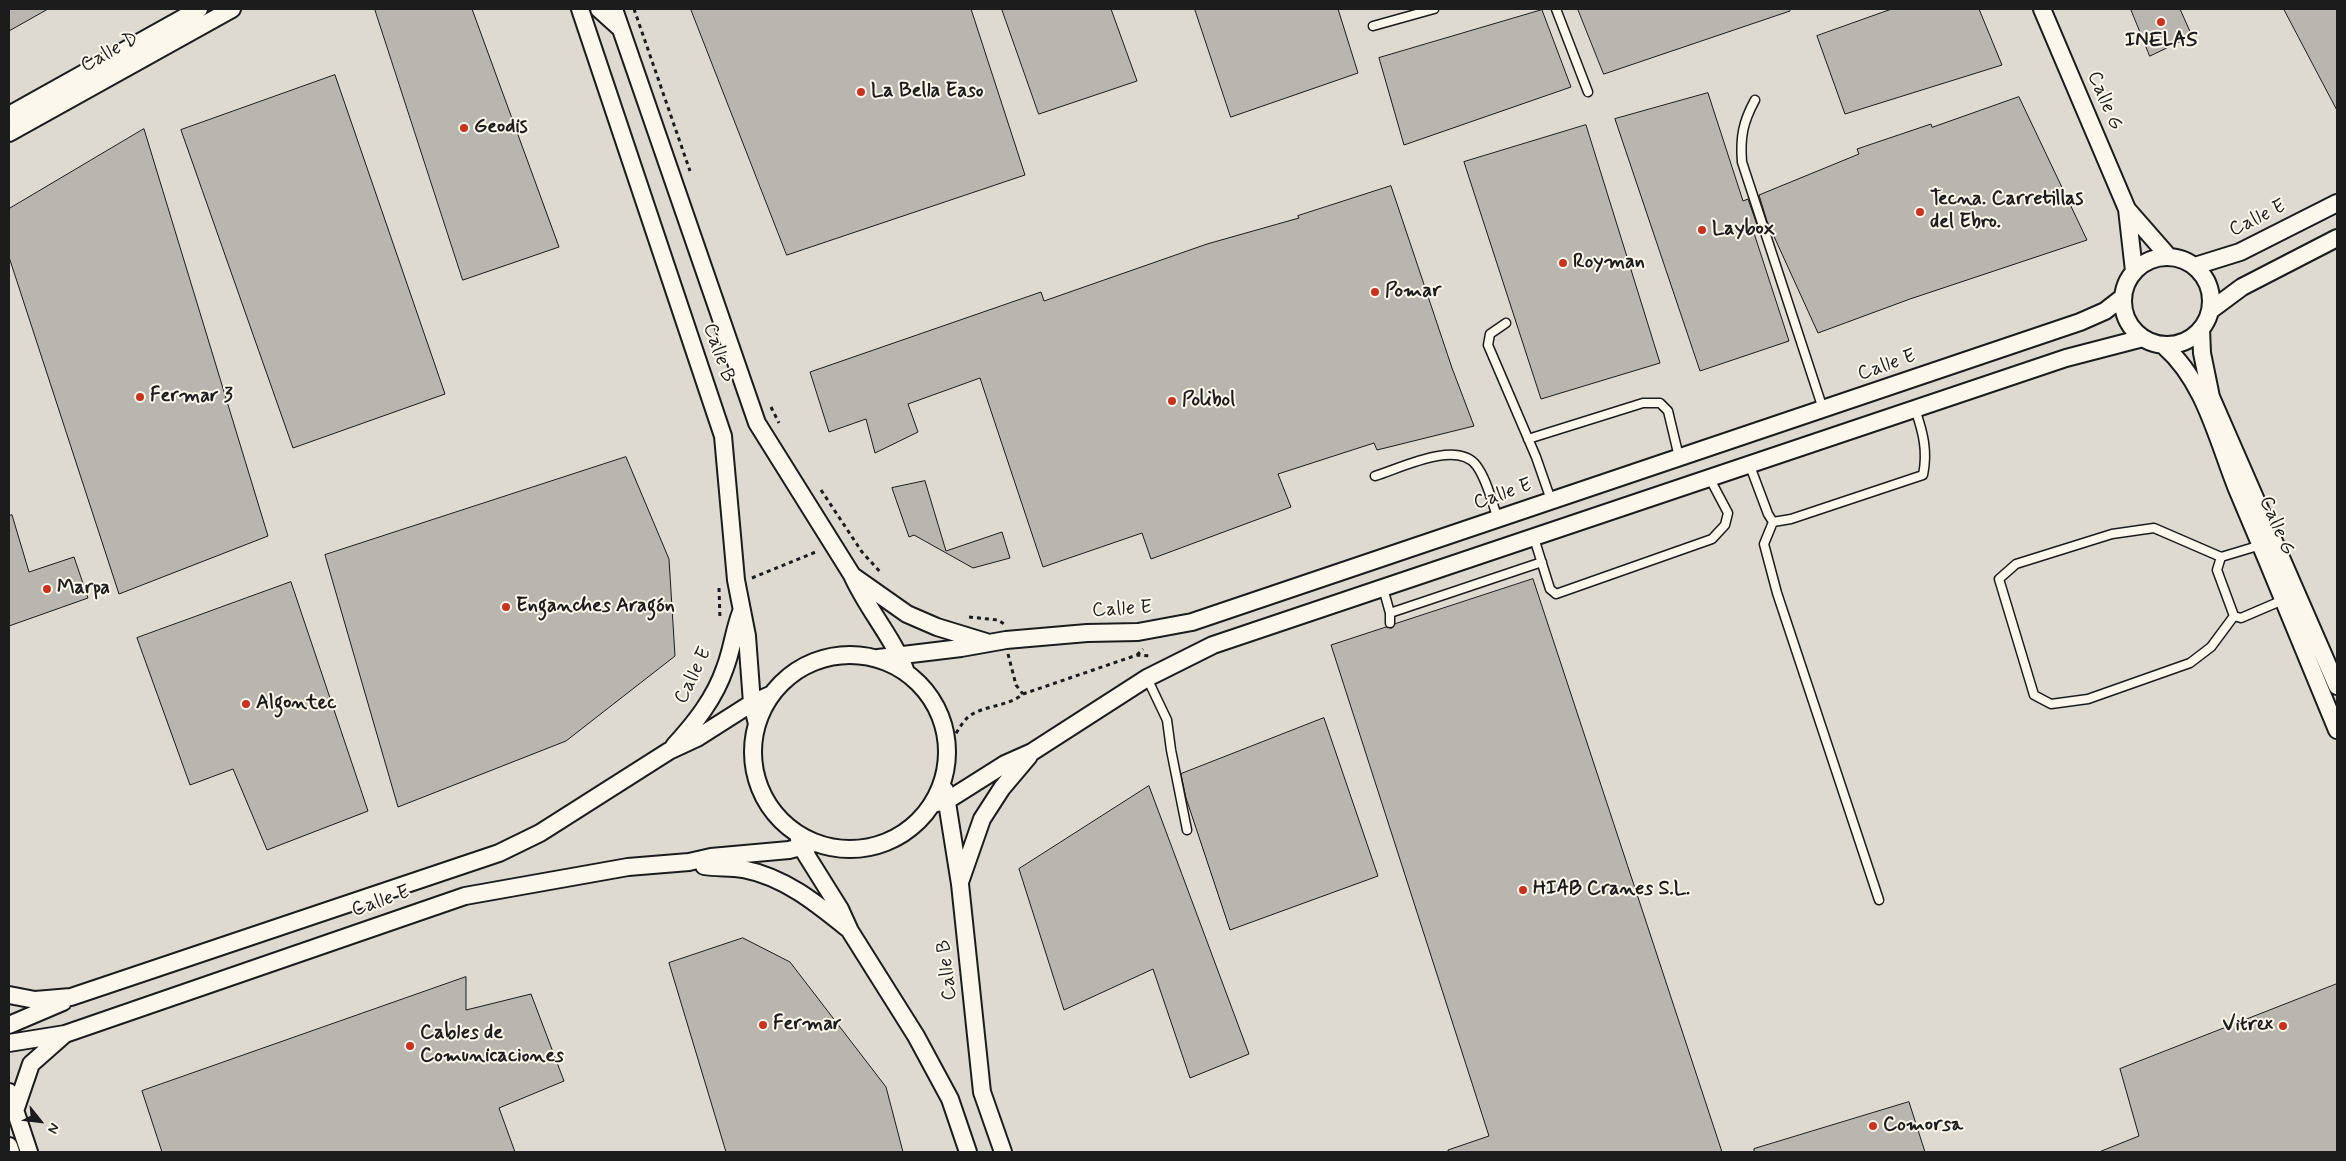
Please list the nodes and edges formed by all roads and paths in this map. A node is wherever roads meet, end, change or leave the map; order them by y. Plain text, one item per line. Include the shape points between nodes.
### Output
1 (199, 9) edge
2 (232, 9) edge
3 (580, 9) edge
4 (599, 9) edge
5 (614, 9) edge
6 (634, 9) edge
7 (1434, 9) edge
8 (1556, 9) edge
9 (2042, 9) edge
10 (1372, 26) dead end
11 (622, 30) junction
12 (1588, 92) dead end
13 (1755, 100) dead end
14 (9, 115) edge
15 (9, 133) edge
16 (693, 180) dead end
17 (2337, 203) edge
18 (2127, 209) junction
19 (2337, 238) edge
20 (2169, 257) junction
21 (2195, 266) junction
22 (2134, 271) junction
23 (2123, 297) junction
24 (2211, 310) junction
25 (1506, 323) dead end
26 (2201, 330) junction
27 (2143, 338) junction
28 (2164, 346) junction
29 (768, 399) dead end
30 (1823, 409) junction
31 (1914, 409) junction
32 (782, 429) dead end
33 (1528, 439) junction
34 (1679, 457) junction
35 (1750, 466) junction
36 (1376, 476) dead end
37 (1710, 479) junction
38 (819, 487) dead end
39 (1551, 500) junction
40 (1498, 519) junction
41 (1773, 522) junction
42 (1534, 538) junction
43 (2260, 545) junction
44 (824, 548) dead end
45 (2220, 557) junction
46 (1542, 562) junction
47 (852, 575) junction
48 (884, 576) dead end
49 (747, 579) dead end
50 (719, 582) dead end
51 (1383, 588) junction
52 (2283, 600) junction
53 (741, 612) junction
54 (1390, 613) junction
55 (2234, 616) junction
56 (964, 617) dead end
57 (1390, 623) dead end
58 (720, 625) dead end
59 (1005, 629) dead end
60 (986, 642) junction
61 (1007, 651) dead end
62 (899, 654) junction
63 (1156, 655) dead end
64 (878, 658) junction
65 (906, 672) junction
66 (1147, 678) junction
67 (2337, 686) edge
68 (772, 694) junction
69 (1023, 694) junction
70 (752, 703) junction
71 (757, 724) junction
72 (2337, 730) edge
73 (948, 747) junction
74 (669, 751) junction
75 (1032, 752) junction
76 (940, 802) junction
77 (1187, 830) dead end
78 (805, 841) junction
79 (690, 862) junction
80 (960, 884) junction
81 (1879, 900) dead end
82 (850, 931) junction
83 (9, 995) edge
84 (71, 997) junction
85 (9, 1025) edge
86 (65, 1034) junction
87 (9, 1044) edge
88 (9, 1092) edge
89 (15, 1110) junction
90 (9, 1146) edge
91 (11, 1152) edge
92 (30, 1152) edge
93 (968, 1152) edge
94 (1003, 1152) edge

1 - 14 street, Calle D
2 - 15 street, Calle D
3 - 53 street, Calle B via 723,436
4 - 11 street
5 - 11 street, Calle B
6 - 16 path
7 - 10 lane
8 - 12 lane
9 - 18 street, Calle G
11 - 47 street, Calle B via 757,423
13 - 30 lane via 1744,120 1742,162
17 - 21 street, Calle E via 2240,252
18 - 20 street, Calle G
18 - 22 street, Calle G
19 - 24 street via 2242,287
20 - 21 street
20 - 22 street via 2150,260
21 - 24 street via 2209,286
22 - 23 street
23 - 27 street via 2129,325
23 - 30 street, Calle E via 2105,311 2080,322
24 - 26 street
25 - 33 lane via 1490,334 1488,345
26 - 28 street via 2184,342
26 - 67 street, Calle G via 2211,397
27 - 28 street
27 - 31 street via 2066,358
28 - 43 street, Calle G via 2177,357 2196,384
29 - 32 path
30 - 34 street, Calle E
31 - 35 street
31 - 41 lane via 1925,441 1927,458 1923,475 1791,519
33 - 34 lane via 1642,403 1660,402 1668,411
33 - 39 lane
34 - 39 street, Calle E
35 - 37 street
35 - 41 lane
36 - 40 lane via 1441,454 1462,455 1476,465
37 - 42 street
37 - 46 lane via 1728,513 1725,525 1712,539 1556,594 1550,589
38 - 48 path via 868,560
39 - 40 street, Calle E
40 - 60 street, Calle E via 1178,626 1138,632
41 - 81 lane via 1764,544 1777,593
42 - 46 lane
42 - 51 street
43 - 45 lane
43 - 52 street, Calle G
44 - 49 path
45 - 55 lane via 2217,570
45 - 55 lane via 2154,528 2112,534 2016,564 1999,579 2034,695 2050,704 2088,699 2190,663 2211,648
46 - 54 lane
47 - 60 street, Calle B via 907,614
47 - 62 street, Calle B via 862,597
50 - 58 path
51 - 54 lane
51 - 66 street via 1213,645
52 - 55 lane via 2241,618
52 - 72 street, Calle G
53 - 70 street, Calle B via 748,645
53 - 74 street, Calle E via 717,687 699,716
54 - 57 lane
56 - 59 path via 998,620
60 - 62 street, Calle E via 961,648
61 - 69 path via 1016,685
62 - 64 street, Calle E
62 - 65 street, Calle B
63 - 69 path via 1137,655
64 - 65 street
64 - 68 street via 862,655 828,657 797,671
65 - 73 street via 918,681 936,705
66 - 75 street
66 - 77 lane via 1167,720
68 - 70 street, Calle E
68 - 71 street
69 - 73 path via 970,716
70 - 71 street, Calle B
70 - 74 street, Calle E
71 - 78 street via 754,755 759,786 774,812
73 - 76 street
74 - 84 street, Calle E via 511,848
75 - 76 street
75 - 80 street via 997,794 982,819
76 - 78 street, Calle E via 910,829 881,844 848,849
76 - 80 street, Calle B
78 - 79 street, Calle E
78 - 82 street
79 - 82 street via 707,867 741,869 774,878 812,900
79 - 86 street, Calle E via 628,867 465,896
80 - 94 street, Calle B via 982,1092
82 - 93 street via 916,1036 950,1099
83 - 84 street, Calle E via 34,1000
84 - 85 street
86 - 87 street
86 - 89 street, Calle E via 32,1064
88 - 89 street
89 - 92 street
90 - 91 street

